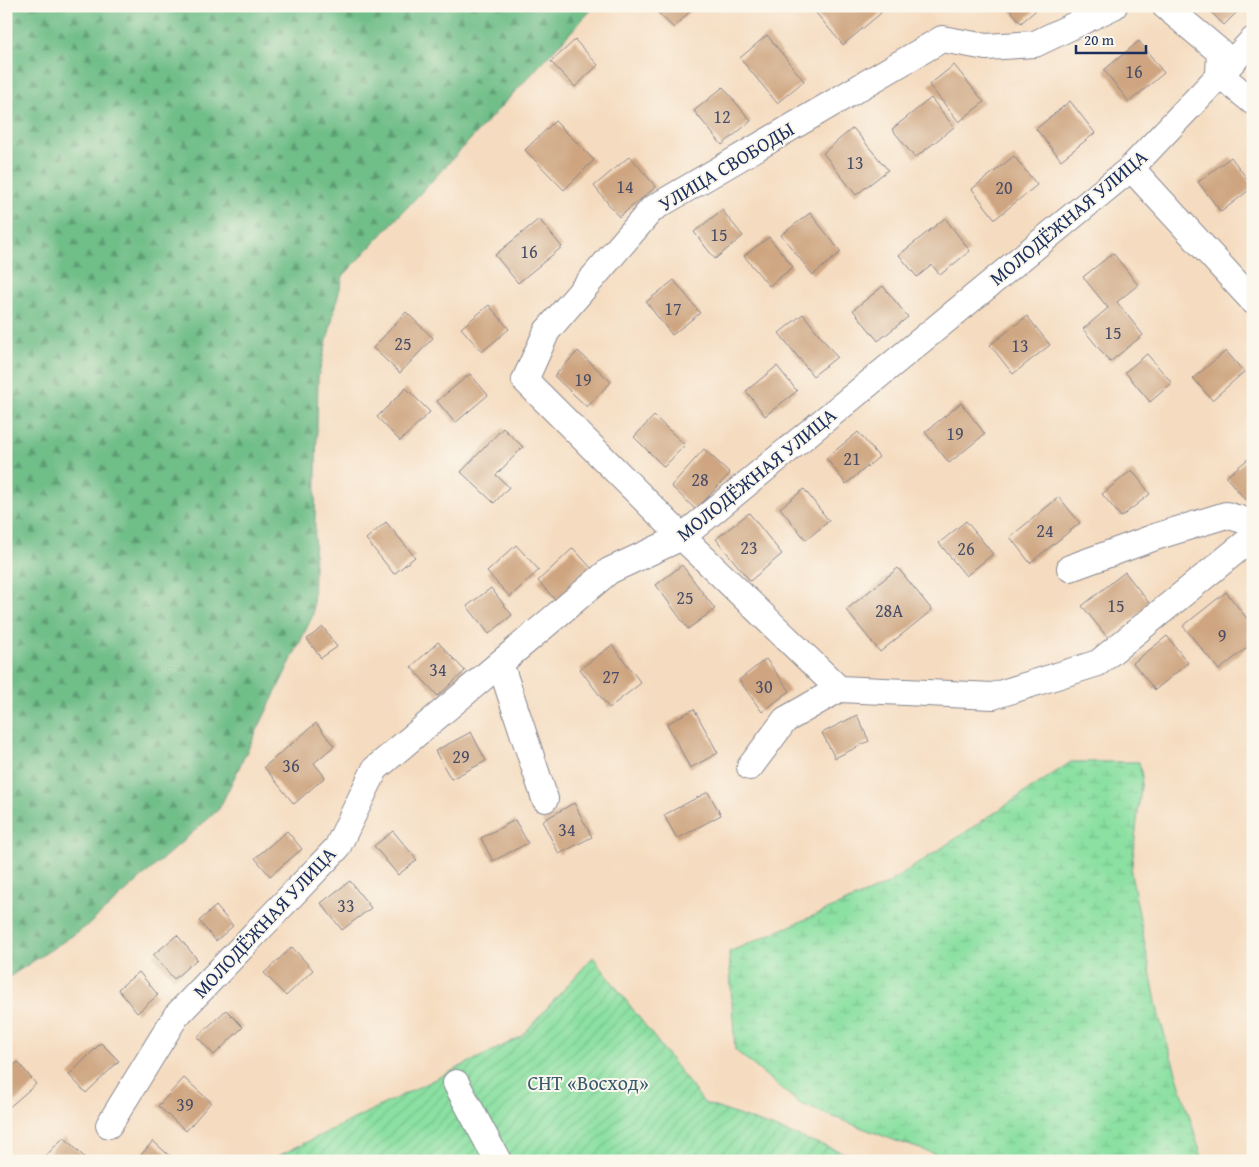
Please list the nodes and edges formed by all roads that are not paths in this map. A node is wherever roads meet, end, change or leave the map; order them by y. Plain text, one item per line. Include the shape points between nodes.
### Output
1 (1114, 6) edge
2 (1164, 6) edge
3 (1253, 40) edge
4 (1219, 74) junction
5 (1253, 102) edge
6 (1131, 168) junction
7 (1253, 301) edge
8 (1253, 523) edge
9 (1253, 536) edge
10 (682, 537) junction
11 (1070, 568) dead end
12 (500, 663) junction
13 (840, 689) junction
14 (750, 768) dead end
15 (544, 799) dead end
16 (456, 1083) dead end
17 (109, 1125) dead end
18 (498, 1161) edge

1 - 10 street, УЛИЦА СВОБОДЫ via 1035,44 986,47 942,39 652,209 547,331 525,380
2 - 4 street via 1220,52
3 - 4 street, МОЛОДЁЖНАЯ УЛИЦА
4 - 5 street
4 - 6 street, МОЛОДЁЖНАЯ УЛИЦА
6 - 7 street
6 - 10 street, МОЛОДЁЖНАЯ УЛИЦА
8 - 11 street via 1226,515
9 - 13 street via 1098,664 993,696
10 - 12 street, МОЛОДЁЖНАЯ УЛИЦА via 609,572
10 - 13 street
12 - 15 street
12 - 17 street, МОЛОДЁЖНАЯ УЛИЦА via 375,769 337,848 176,1016
13 - 14 street via 785,720
16 - 18 street

